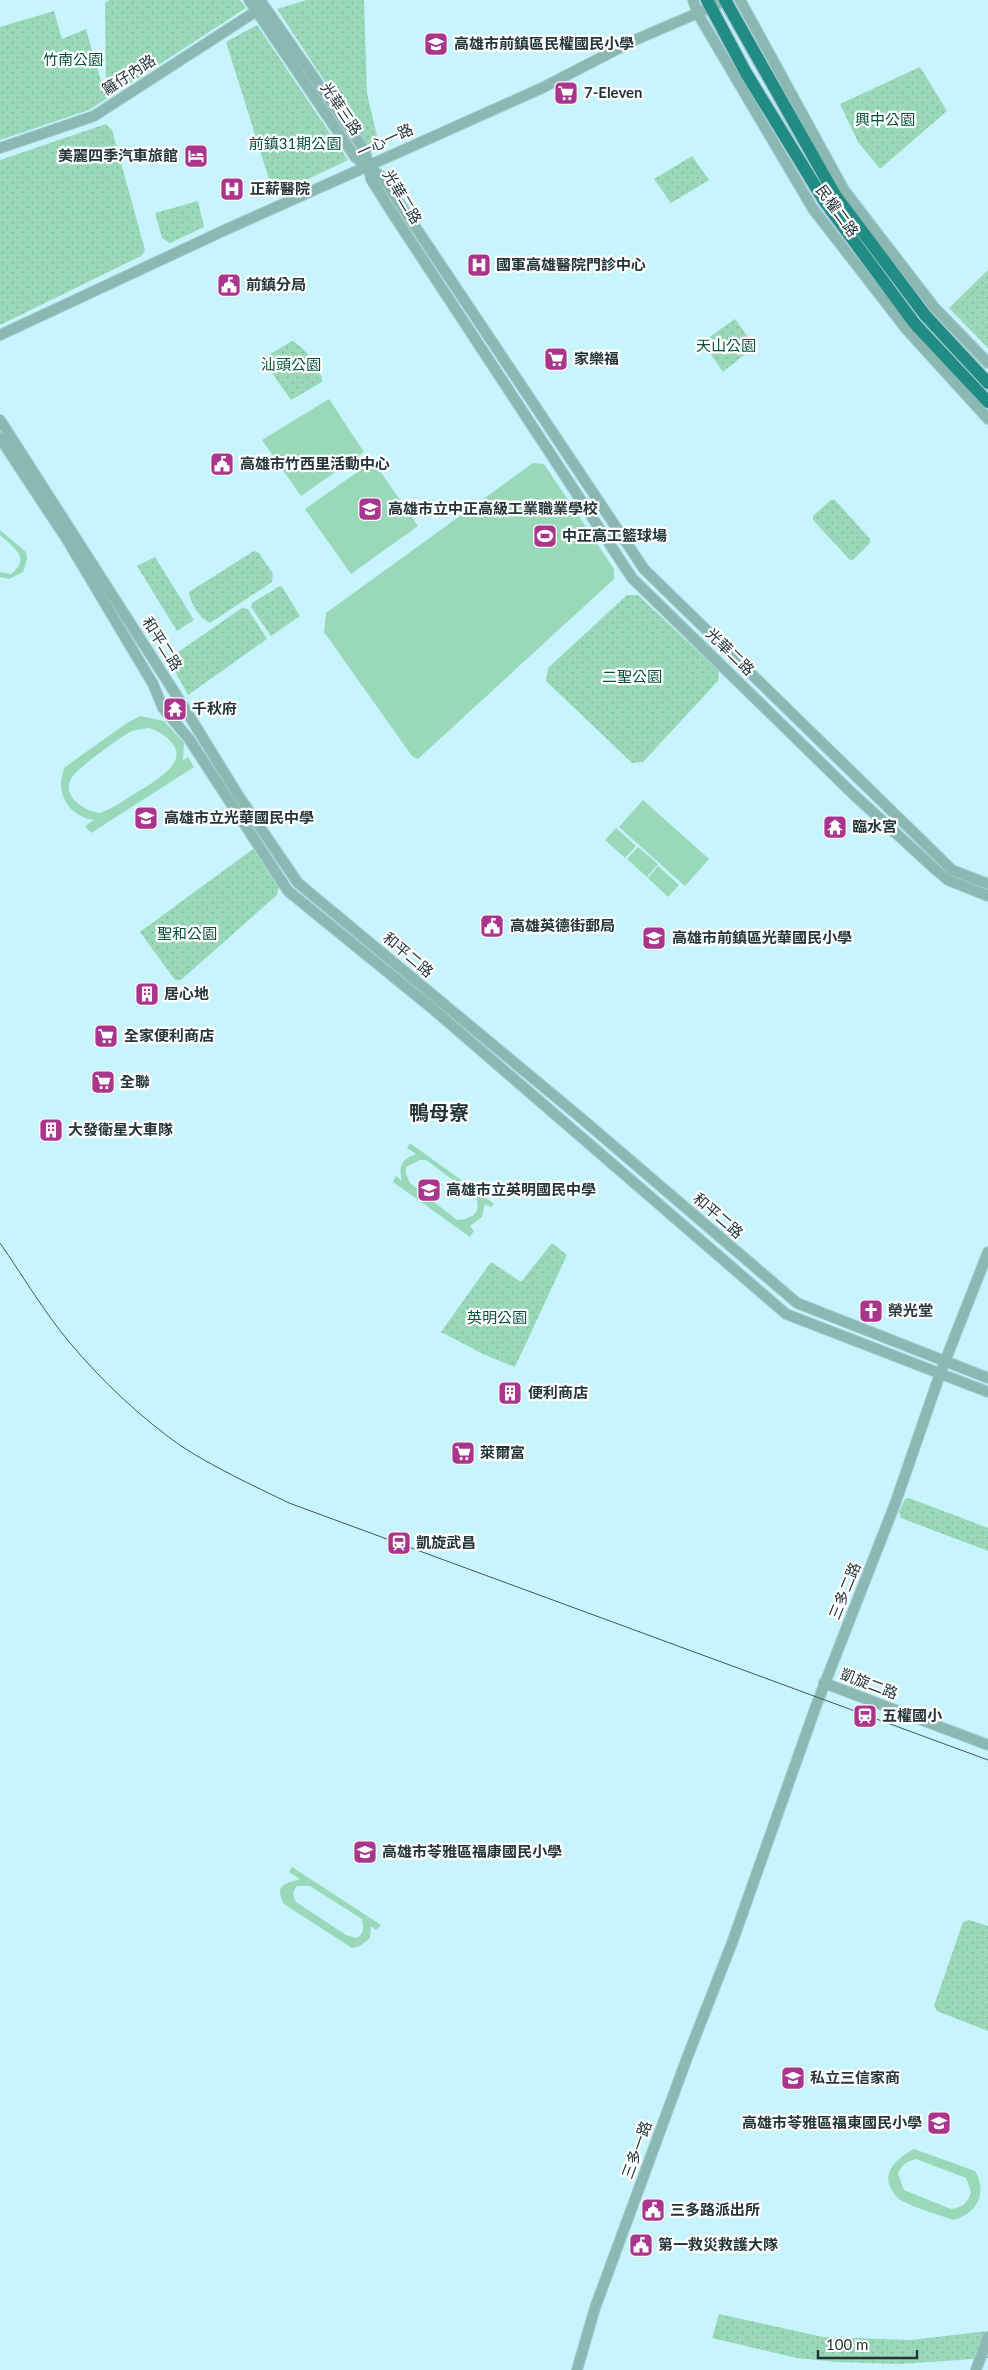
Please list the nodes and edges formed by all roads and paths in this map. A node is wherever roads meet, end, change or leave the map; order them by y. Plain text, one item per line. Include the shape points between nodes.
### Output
1 (249, 0) edge
2 (693, 0) edge
3 (726, 0) edge
4 (740, 0) edge
5 (260, 5) edge
6 (705, 7) edge
7 (0, 148) edge
8 (367, 166) junction
9 (0, 335) edge
10 (988, 363) edge
11 (513, 372) junction
12 (503, 380) junction
13 (988, 383) edge
14 (988, 402) edge
15 (988, 419) edge
16 (0, 420) edge
17 (0, 438) edge
18 (238, 796) junction
19 (229, 802) junction
20 (988, 884) edge
21 (988, 896) edge
22 (988, 1252) edge
23 (945, 1362) junction
24 (940, 1374) junction
25 (988, 1378) edge
26 (988, 1392) edge
27 (824, 1684) junction
28 (988, 1745) edge
29 (732, 1943) joint
30 (988, 2337) edge
31 (577, 2370) edge
32 (976, 2370) edge

1 - 5 street, 光華三路
2 - 6 street, 民權二路
3 - 6 street, 一心一路
3 - 13 main road, 民權二路 via 835,195 925,315
4 - 10 street, 民權二路 via 844,190 934,308
5 - 7 street, 籬仔內路 via 94,116
5 - 8 street, 光華三路 via 355,157
6 - 8 street, 一心一路 via 493,110
6 - 14 main road, 民權二路 via 825,202 915,324
6 - 15 street, 民權二路 via 813,210 907,330
8 - 9 street, 一心一路
8 - 11 street, 光華二路 via 382,177
8 - 12 street, 光華二路 via 371,179 393,214
11 - 12 street
11 - 20 street, 光華二路 via 651,577 952,870
12 - 21 street, 光華二路 via 625,570 640,588 935,869 948,880
16 - 18 street, 和平二路
17 - 19 street, 和平二路 via 66,538 153,684 163,708 189,740
18 - 19 street
18 - 23 street, 和平二路 via 298,882 797,1303
19 - 24 street, 和平二路 via 288,891 433,1009 786,1314
22 - 23 street, 三多二路
23 - 24 street, 三多二路
23 - 25 street, 和平二路
24 - 26 street, 和平二路
24 - 27 street, 三多二路 via 895,1504
27 - 28 street, 凱旋二路
27 - 29 street, 三多二路
29 - 31 street, 三多一路 via 595,2308
30 - 32 street

